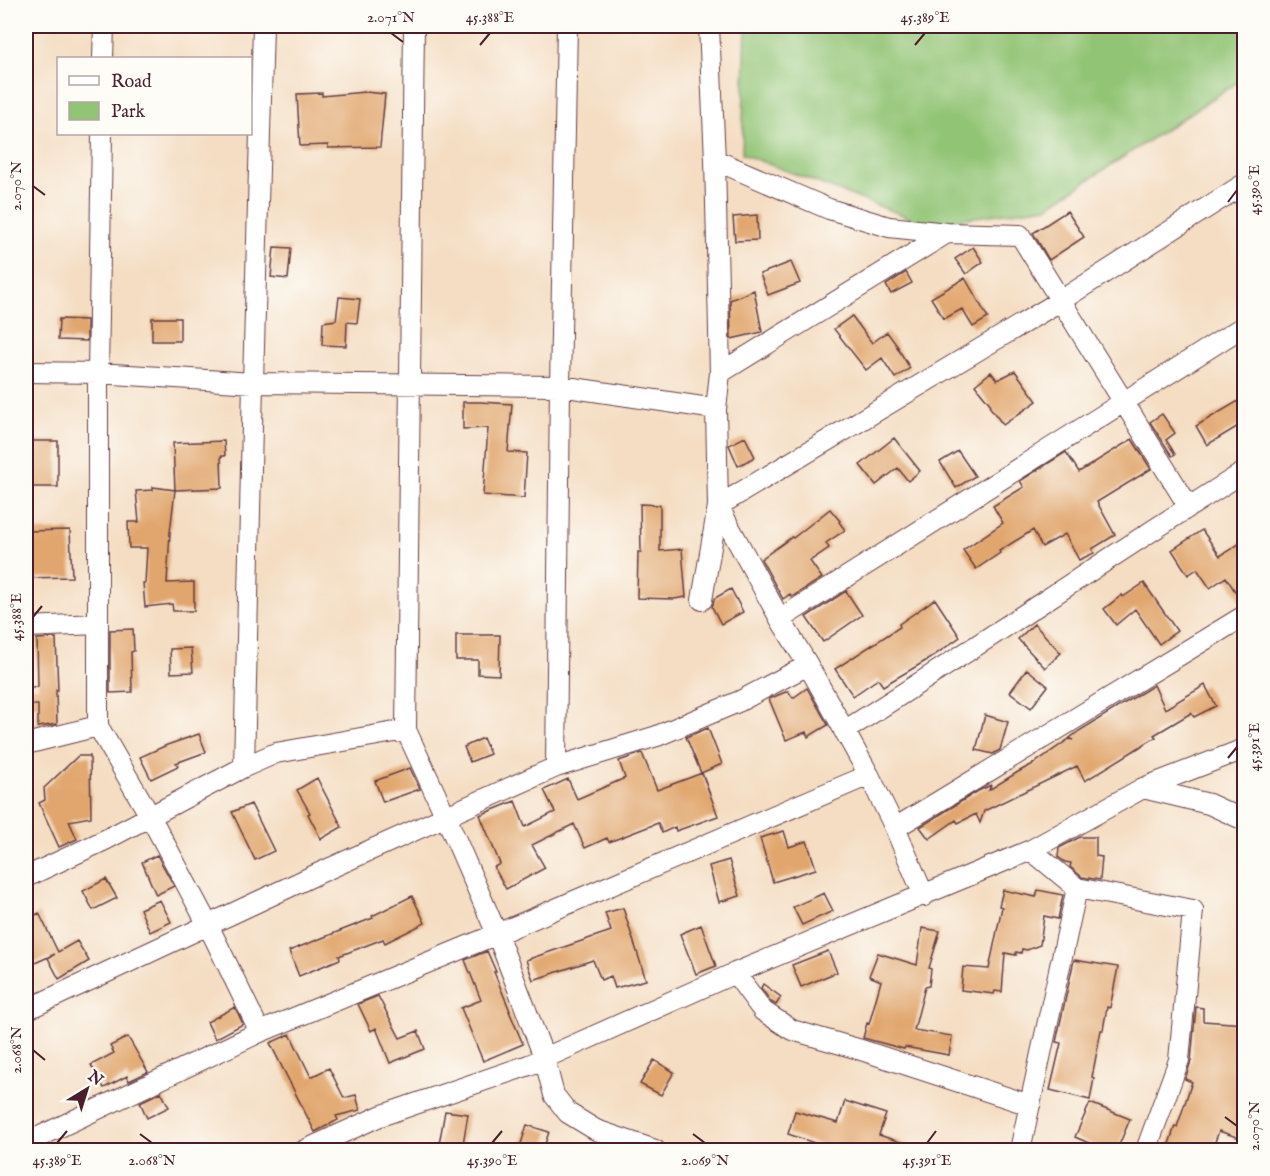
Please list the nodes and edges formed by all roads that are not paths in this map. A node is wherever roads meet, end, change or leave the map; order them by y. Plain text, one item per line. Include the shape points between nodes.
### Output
1 (104, 26) edge
2 (263, 26) edge
3 (414, 26) edge
4 (567, 26) edge
5 (709, 26) edge
6 (103, 57) edge
7 (102, 135) edge
8 (716, 160) junction
9 (1245, 184) edge
10 (947, 233) junction
11 (1060, 301) junction
12 (1245, 326) edge
13 (26, 372) edge
14 (98, 373) junction
15 (720, 373) junction
16 (253, 383) junction
17 (410, 384) junction
18 (560, 386) junction
19 (1124, 403) junction
20 (716, 409) junction
21 (1245, 472) edge
22 (718, 506) junction
23 (1189, 507) junction
24 (702, 600) dead end
25 (1245, 616) edge
26 (780, 619) junction
27 (98, 624) junction
28 (26, 627) edge
29 (808, 665) junction
30 (99, 726) junction
31 (405, 730) junction
32 (844, 731) junction
33 (26, 744) edge
34 (1245, 749) edge
35 (556, 767) junction
36 (244, 768) junction
37 (869, 775) junction
38 (1143, 788) junction
39 (150, 816) junction
40 (446, 817) junction
41 (1245, 820) edge
42 (896, 828) junction
43 (1031, 850) junction
44 (26, 877) edge
45 (1077, 888) junction
46 (924, 896) junction
47 (208, 925) junction
48 (497, 934) junction
49 (735, 973) junction
50 (26, 1010) edge
51 (260, 1032) junction
52 (544, 1057) junction
53 (1030, 1105) junction
54 (26, 1143) edge
55 (316, 1148) edge
56 (655, 1150) edge
57 (1020, 1150) edge
58 (1146, 1150) edge

1 - 6 street
2 - 16 street
3 - 17 street
4 - 18 street
5 - 8 street
7 - 14 street
8 - 10 street via 829,209 889,227
8 - 15 street
9 - 11 street
10 - 11 street via 1020,235
10 - 15 street
11 - 19 street
11 - 22 street
12 - 19 street
13 - 14 street
14 - 16 street
14 - 27 street
15 - 20 street
16 - 17 street
16 - 36 street
17 - 18 street
17 - 31 street
18 - 20 street
18 - 35 street
19 - 23 street
19 - 26 street
20 - 22 street
21 - 23 street
22 - 24 street
22 - 26 street
23 - 32 street
25 - 42 street
26 - 29 street
27 - 28 street
27 - 30 street
29 - 32 street
29 - 35 street via 740,701 657,736
30 - 33 street
30 - 39 street
31 - 36 street via 276,753
31 - 40 street
32 - 37 street
34 - 38 street
35 - 40 street
36 - 39 street
37 - 42 street
37 - 48 street
38 - 41 street via 1209,804
38 - 43 street
39 - 44 street
39 - 47 street
40 - 47 street
40 - 48 street
42 - 46 street
43 - 45 street
43 - 46 street
45 - 53 street
45 - 58 street via 1193,910 1179,1060
46 - 49 street
47 - 50 street
47 - 51 street
48 - 51 street
48 - 52 street
49 - 52 street
49 - 53 street via 763,1011 792,1030
51 - 54 street
52 - 55 street via 380,1116
52 - 56 street via 554,1095 568,1113 596,1130
53 - 57 street

